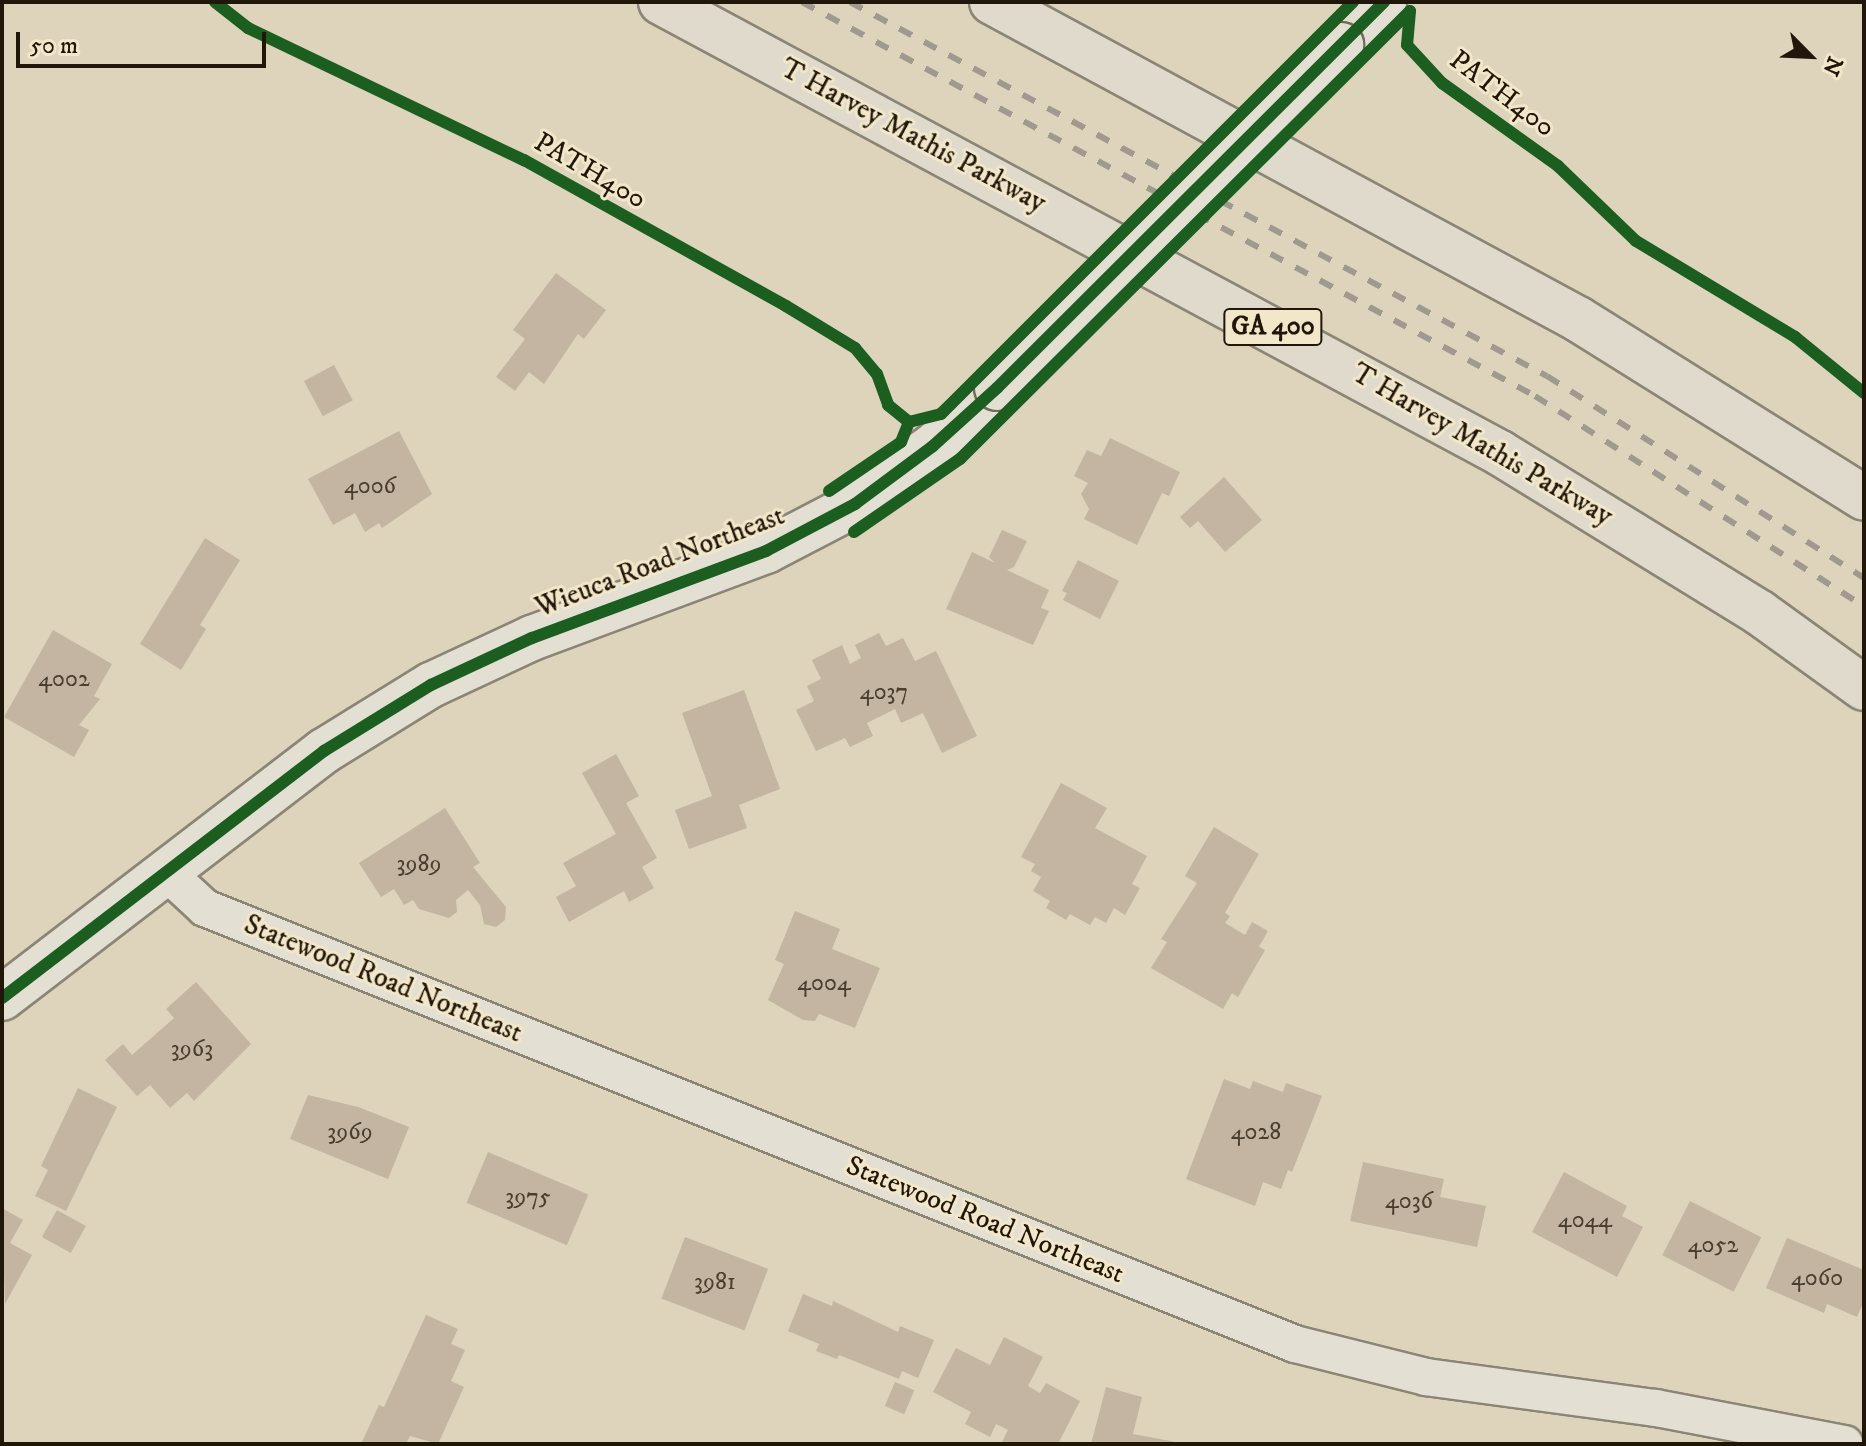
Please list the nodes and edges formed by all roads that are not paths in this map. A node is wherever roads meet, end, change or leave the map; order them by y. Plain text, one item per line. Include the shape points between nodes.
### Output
1 (661, 2) edge
2 (992, 2) edge
3 (1384, 2) edge
4 (1864, 498) edge
5 (1864, 688) edge
6 (166, 872) junction
7 (2, 998) edge
8 (1845, 1444) edge

1 - 5 highway, T Harvey Mathis Parkway / GA 400 via 1500,453 1747,605
2 - 4 highway via 1550,304 1704,394
3 - 6 street, Wieuca Road Northeast, bridge via 997,388 933,446 855,504 766,551 532,638 431,685 324,751
6 - 7 street, Wieuca Road Northeast
6 - 8 street, Statewood Road Northeast via 205,908 1295,1344 1426,1377 1656,1408

